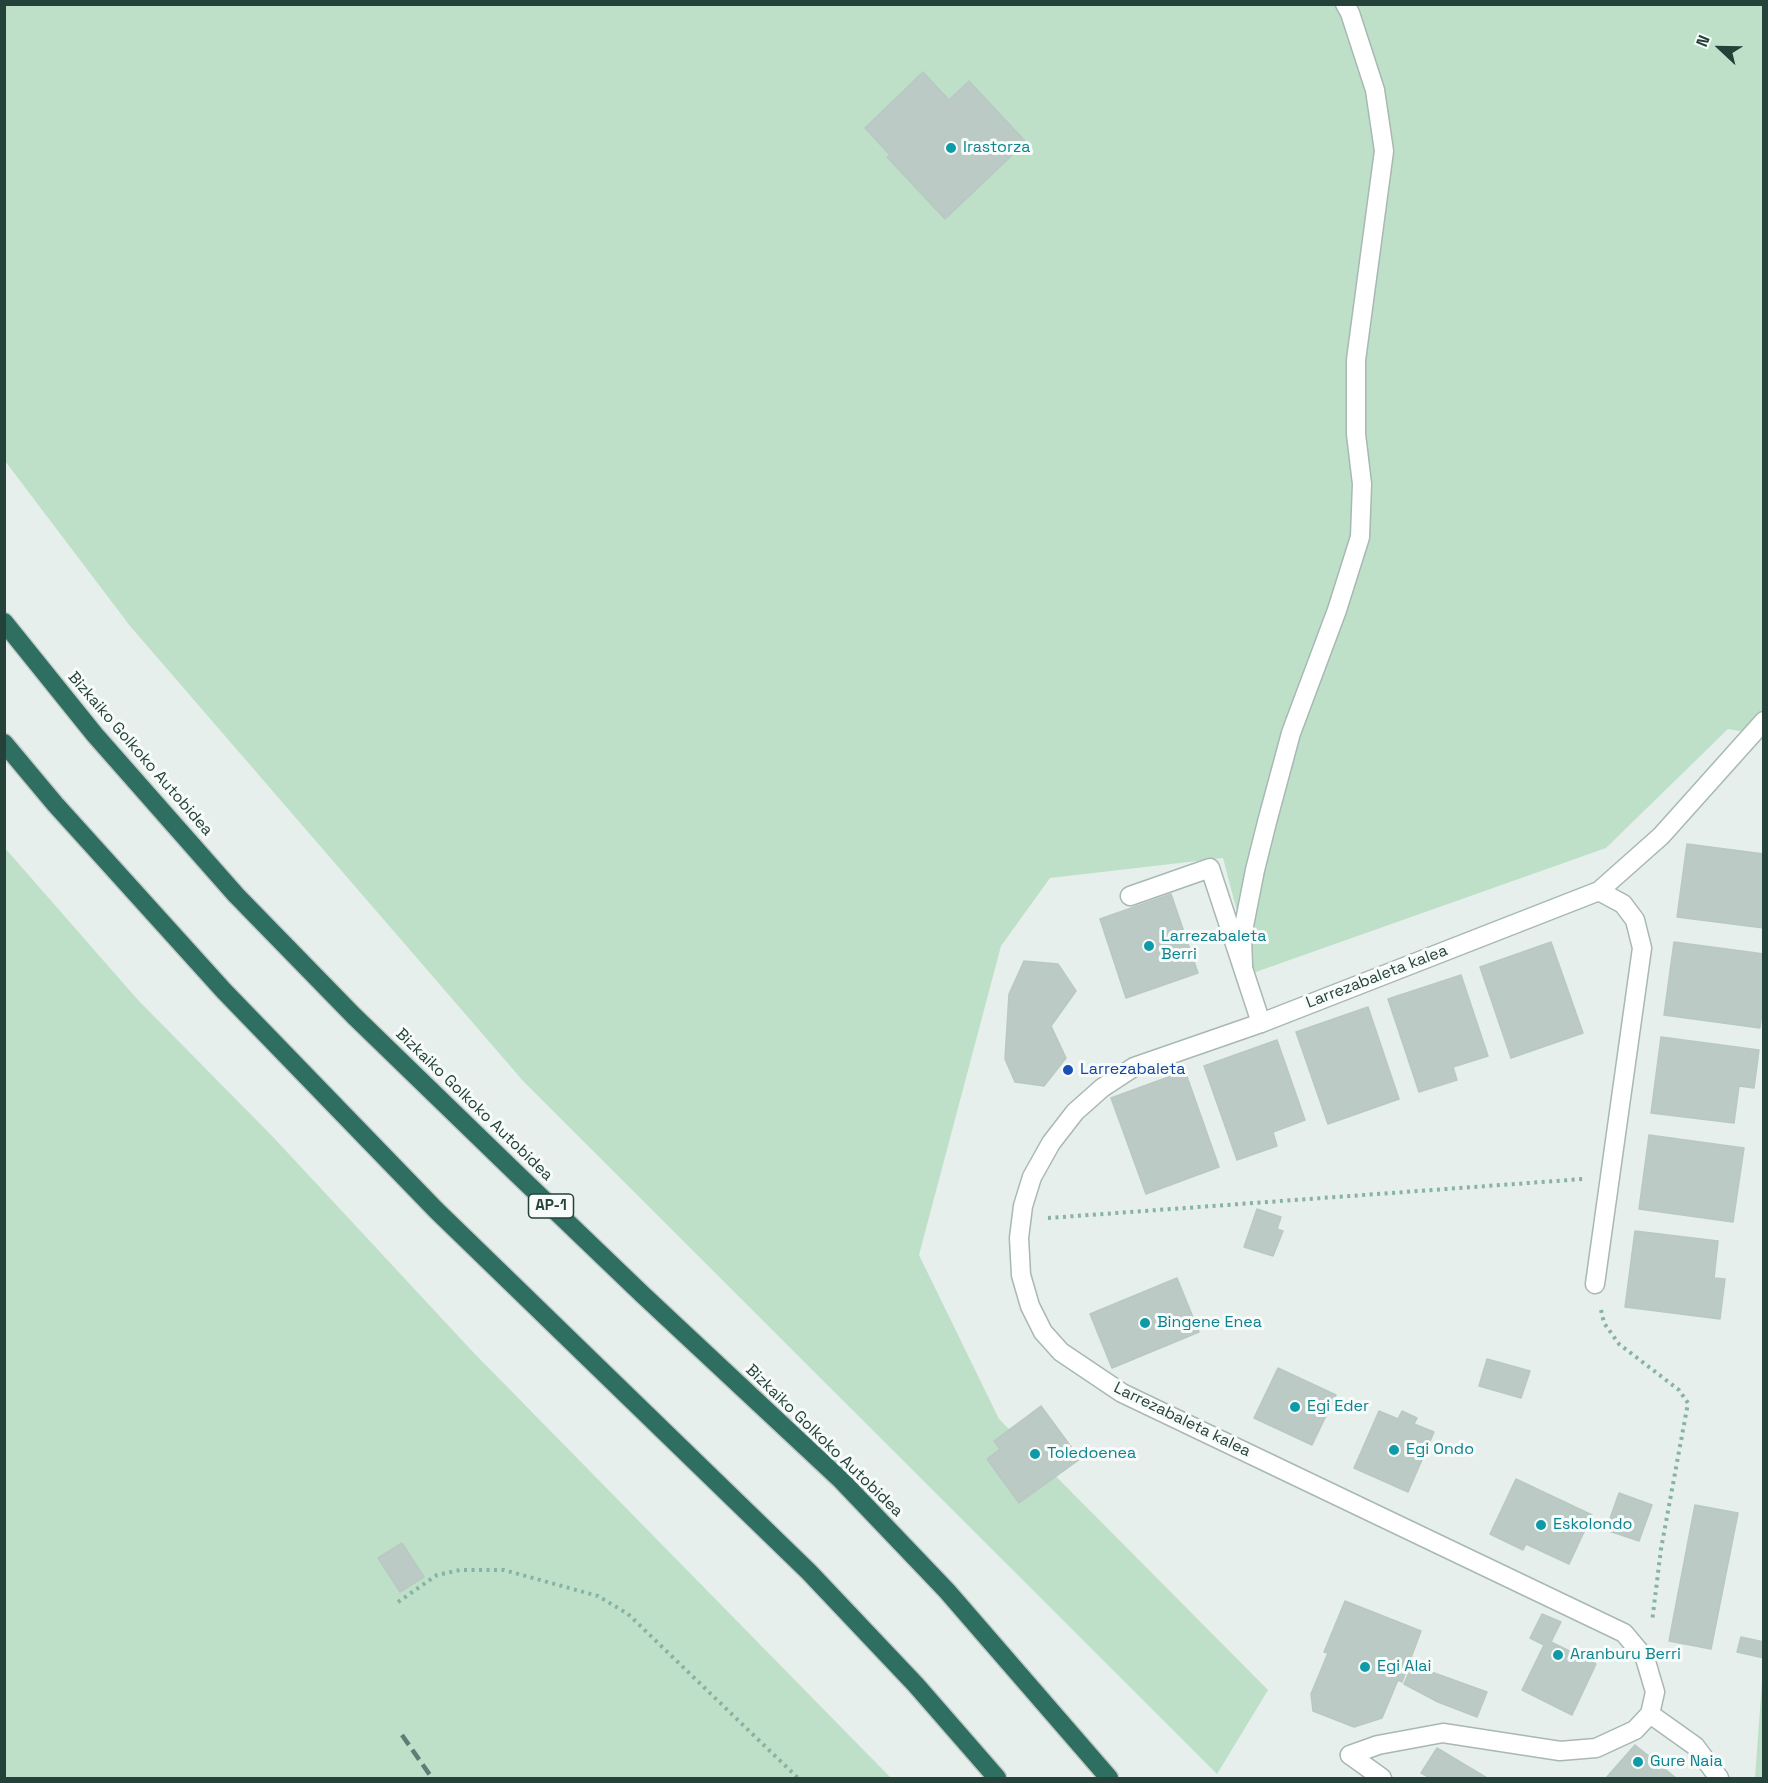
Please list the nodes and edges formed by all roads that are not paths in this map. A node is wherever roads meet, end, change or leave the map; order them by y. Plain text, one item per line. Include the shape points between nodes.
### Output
1 (1345, 4) edge
2 (4, 622) edge
3 (1764, 721) edge
4 (4, 743) edge
5 (1599, 891) junction
6 (1130, 896) dead end
7 (1243, 967) junction
8 (1261, 1023) junction
9 (1595, 1284) road end
10 (1650, 1714) junction
11 (998, 1779) edge
12 (1109, 1779) edge
13 (1382, 1779) edge
14 (1719, 1779) edge

1 - 7 street via 1375,90 1384,151 1356,360 1356,434 1362,484 1360,537 1291,733 1255,870 1242,936
2 - 12 highway, Bizkaiko Golkoko Autobidea / AP-1 via 95,735 236,895 509,1166 841,1480 947,1591
3 - 5 street, Larrezabaleta kalea via 1661,836
4 - 11 highway via 240,1008 436,1210 809,1572
5 - 8 street, Larrezabaleta kalea
5 - 9 street via 1623,904 1635,920 1642,948
6 - 7 street via 1210,868
7 - 8 street
8 - 10 street, Larrezabaleta kalea via 1134,1067 1075,1112 1051,1143 1032,1178 1019,1238 1021,1275 1043,1332 1061,1352 1122,1393 1624,1633 1645,1658 1654,1692
10 - 13 street via 1635,1730 1596,1748 1560,1751 1443,1733 1378,1745 1350,1755
10 - 14 street via 1695,1746

